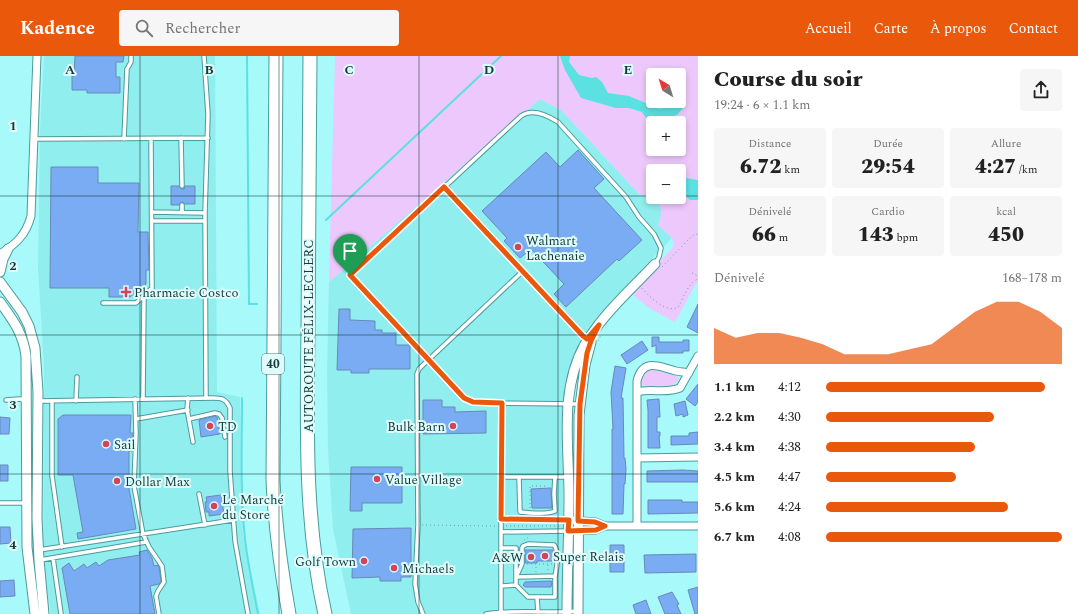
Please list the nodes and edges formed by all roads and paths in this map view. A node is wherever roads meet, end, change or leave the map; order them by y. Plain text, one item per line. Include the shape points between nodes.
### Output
1 (37, 56) edge
2 (131, 56) edge
3 (204, 56) edge
4 (276, 56) edge
5 (310, 56) edge
6 (181, 138) junction
7 (208, 138) junction
8 (34, 139) junction
9 (124, 139) junction
10 (151, 139) junction
11 (182, 186) dead end
12 (444, 187) junction
13 (182, 204) dead end
14 (152, 212) junction
15 (182, 213) junction
16 (205, 213) junction
17 (152, 221) junction
18 (205, 221) junction
19 (698, 234) edge
20 (4, 251) edge
21 (657, 267) junction
22 (523, 271) junction
23 (0, 272) edge
24 (692, 273) dead end
25 (698, 276) edge
26 (698, 279) edge
27 (1, 282) edge
28 (646, 284) dead end
29 (639, 286) junction
30 (144, 296) junction
31 (0, 302) edge
32 (103, 303) dead end
33 (601, 334) dead end
34 (592, 341) junction
35 (698, 356) edge
36 (429, 359) junction
37 (689, 373) junction
38 (76, 377) dead end
39 (637, 392) junction
40 (188, 398) junction
41 (206, 398) junction
42 (135, 399) junction
43 (144, 399) junction
44 (6, 400) dead end
45 (76, 400) junction
46 (27, 401) junction
47 (38, 401) junction
48 (52, 401) junction
49 (502, 403) junction
50 (568, 403) junction
51 (580, 404) junction
52 (188, 410) junction
53 (136, 419) junction
54 (189, 419) junction
55 (225, 437) dead end
56 (193, 442) dead end
57 (698, 457) edge
58 (637, 458) junction
59 (501, 477) junction
60 (519, 477) junction
61 (555, 477) junction
62 (569, 477) junction
63 (548, 486) dead end
64 (199, 494) dead end
65 (0, 503) edge
66 (26, 503) junction
67 (530, 511) dead end
68 (501, 519) junction
69 (233, 520) junction
70 (530, 522) dead end
71 (569, 524) junction
72 (205, 525) junction
73 (422, 525) dead end
74 (497, 526) dead end
75 (505, 526) dead end
76 (530, 526) junction
77 (605, 526) junction
78 (637, 526) junction
79 (698, 526) edge
80 (530, 529) dead end
81 (578, 531) junction
82 (501, 532) junction
83 (143, 534) junction
84 (146, 542) junction
85 (62, 547) junction
86 (501, 548) junction
87 (38, 550) junction
88 (53, 558) junction
89 (39, 560) junction
90 (524, 564) dead end
91 (536, 564) junction
92 (548, 564) junction
93 (555, 564) dead end
94 (548, 567) dead end
95 (536, 568) dead end
96 (555, 576) junction
97 (516, 577) junction
98 (516, 585) junction
99 (501, 586) junction
100 (538, 597) junction
101 (501, 613) edge
102 (538, 613) junction
103 (567, 613) edge
104 (578, 613) edge
105 (35, 614) edge
106 (44, 614) edge
107 (61, 614) edge
108 (159, 614) edge
109 (248, 614) edge
110 (289, 614) edge
111 (325, 614) edge
112 (424, 614) edge
113 (486, 614) edge

1 - 8 street
2 - 9 lane via 127,69
3 - 7 lane
4 - 110 highway, 40 via 273,470 276,528
5 - 111 highway, AUTOROUTE FÉLIX-LECLERC via 307,461 313,540
6 - 7 lane
6 - 10 lane
6 - 11 lane
7 - 16 lane
8 - 9 lane
8 - 20 street via 31,216 24,234
9 - 10 lane
10 - 14 lane
12 - 21 lane via 521,116 528,112 551,118 558,122 626,197 654,234 661,248
12 - 22 lane
12 - 36 lane via 350,275
13 - 15 lane
14 - 15 lane
14 - 17 lane
15 - 16 lane
16 - 18 lane
17 - 18 lane
17 - 30 lane via 152,288
18 - 41 lane
19 - 21 path
20 - 23 street
21 - 29 street
22 - 34 lane
22 - 36 lane
24 - 25 path
26 - 29 path via 677,308 673,309 657,303
27 - 47 street via 30,326 36,361
28 - 29 path
29 - 34 street via 610,311 599,325
30 - 32 lane via 136,303
30 - 43 lane
31 - 46 street via 24,342
33 - 34 path
34 - 50 street via 576,367
34 - 51 street via 586,359
35 - 37 street
36 - 49 lane via 464,398 473,402
36 - 112 lane via 417,374 418,525 415,584 418,602
37 - 39 street via 683,385 675,390
37 - 39 street via 655,364 649,366 638,374
38 - 45 lane
39 - 58 street
40 - 41 lane
40 - 43 lane
40 - 52 lane
41 - 69 lane via 221,398 227,401 230,408
42 - 43 lane
42 - 45 lane
42 - 53 lane
44 - 46 lane
45 - 48 lane
46 - 47 street
46 - 66 street
47 - 48 lane
47 - 87 street
48 - 85 lane via 52,476
49 - 50 lane
49 - 59 lane
50 - 51 lane
50 - 62 street
51 - 71 street
52 - 53 lane
52 - 54 lane
53 - 83 lane via 134,486
54 - 55 lane via 219,414
54 - 56 lane
57 - 58 street
58 - 78 street
59 - 60 lane
59 - 68 lane
60 - 61 lane
60 - 61 lane via 520,512 555,511
61 - 62 lane
62 - 71 street
63 - 67 path via 530,486
64 - 72 lane
65 - 66 lane
66 - 105 street via 27,547
68 - 71 lane
68 - 82 lane
69 - 72 lane
69 - 109 lane
70 - 76 path
71 - 76 path
71 - 77 street via 595,522
71 - 81 street
71 - 82 lane
71 - 103 street
72 - 83 lane
73 - 74 path
75 - 76 path
76 - 80 path
77 - 78 street
77 - 81 street via 596,530
78 - 79 street
81 - 104 street
82 - 86 lane
83 - 84 lane
83 - 85 lane
84 - 88 lane
84 - 108 lane via 162,566 164,582 156,596
85 - 87 lane
86 - 97 lane via 516,548
86 - 99 lane
87 - 89 street
88 - 89 lane
88 - 107 lane
89 - 106 street
90 - 91 path
91 - 92 path
91 - 95 path
92 - 93 path
92 - 94 path
96 - 97 lane
96 - 97 lane via 556,547 551,544 528,544 522,548 522,564
96 - 100 lane via 556,597
97 - 98 lane
98 - 99 lane
98 - 100 lane via 528,597
99 - 101 lane
100 - 102 lane
101 - 102 lane
101 - 113 lane
102 - 103 lane
103 - 104 lane

